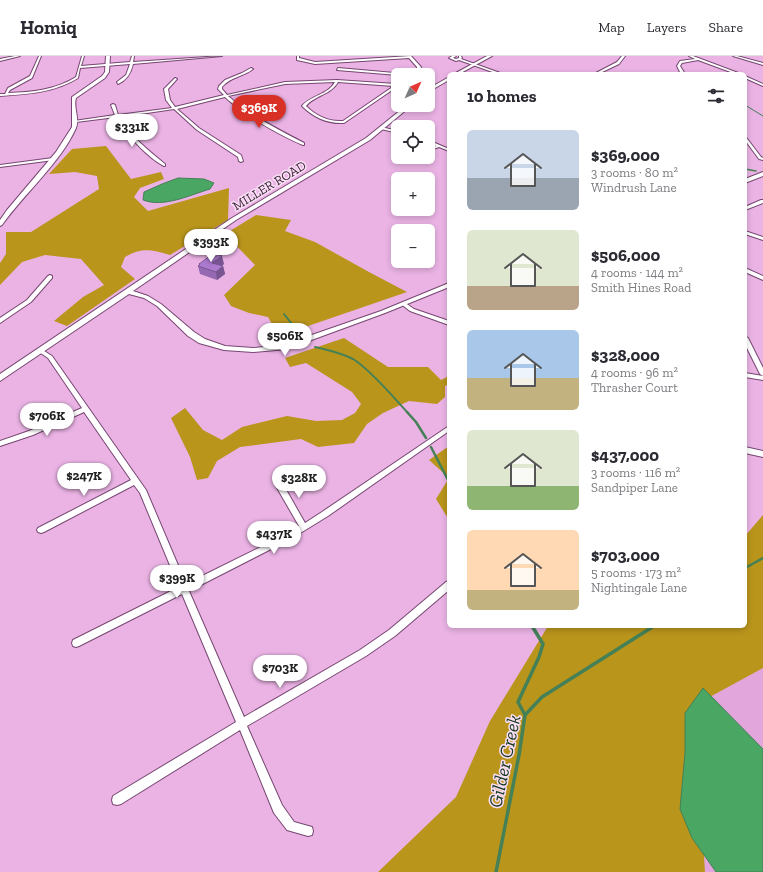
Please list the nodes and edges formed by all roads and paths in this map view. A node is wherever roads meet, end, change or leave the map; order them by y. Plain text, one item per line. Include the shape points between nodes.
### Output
1 (19, 56) edge
2 (40, 56) edge
3 (83, 56) edge
4 (108, 56) edge
5 (133, 56) edge
6 (221, 56) edge
7 (298, 56) edge
8 (409, 56) edge
9 (452, 56) edge
10 (456, 56) edge
11 (490, 56) edge
12 (624, 56) edge
13 (690, 56) edge
14 (734, 56) edge
15 (461, 58) edge
16 (698, 59) junction
17 (0, 60) edge
18 (132, 63) junction
19 (107, 64) junction
20 (473, 64) junction
21 (763, 64) edge
22 (79, 66) junction
23 (419, 68) edge
24 (250, 69) dead end
25 (338, 69) dead end
26 (459, 72) edge
27 (495, 72) edge
28 (600, 72) edge
29 (682, 72) edge
30 (734, 72) edge
31 (391, 74) edge
32 (747, 78) edge
33 (175, 79) dead end
34 (447, 79) edge
35 (336, 81) junction
36 (118, 83) dead end
37 (391, 84) edge
38 (763, 85) edge
39 (435, 86) edge
40 (391, 88) edge
41 (0, 95) edge
42 (6, 95) junction
43 (226, 95) junction
44 (113, 105) dead end
45 (174, 108) junction
46 (401, 112) edge
47 (117, 117) junction
48 (76, 121) junction
49 (382, 128) junction
50 (391, 130) edge
51 (747, 140) edge
52 (303, 144) dead end
53 (435, 144) edge
54 (439, 146) junction
55 (435, 147) edge
56 (447, 149) edge
57 (763, 159) edge
58 (52, 161) junction
59 (241, 161) dead end
60 (164, 165) dead end
61 (0, 167) edge
62 (763, 174) edge
63 (747, 180) edge
64 (763, 201) edge
65 (747, 205) edge
66 (750, 206) junction
67 (747, 208) edge
68 (0, 224) edge
69 (747, 233) edge
70 (763, 239) edge
71 (747, 271) edge
72 (50, 277) dead end
73 (763, 278) edge
74 (447, 286) edge
75 (128, 290) junction
76 (404, 304) junction
77 (0, 321) edge
78 (447, 322) edge
79 (747, 342) edge
80 (41, 351) junction
81 (763, 374) edge
82 (747, 375) edge
83 (0, 378) edge
84 (763, 378) edge
85 (85, 409) junction
86 (447, 429) edge
87 (0, 444) edge
88 (747, 450) edge
89 (763, 454) edge
90 (136, 481) junction
91 (277, 481) dead end
92 (303, 527) junction
93 (42, 530) dead end
94 (447, 587) edge
95 (184, 588) junction
96 (76, 643) dead end
97 (241, 724) junction
98 (116, 800) dead end
99 (308, 831) dead end

1 - 17 street
2 - 42 street via 30,77 9,89
3 - 22 street
4 - 19 street
5 - 18 street
6 - 18 street
7 - 8 street via 301,61 314,63
8 - 23 street
9 - 10 street
9 - 15 street via 450,58
10 - 15 street
11 - 20 street
12 - 28 street via 618,63
13 - 16 street
14 - 21 street
15 - 20 street
16 - 29 street via 681,62 678,66
16 - 30 street
18 - 19 street
18 - 36 street via 130,72
19 - 22 street
19 - 48 street via 103,79 74,97
20 - 26 street
20 - 27 street
22 - 42 street via 77,77 59,87 46,91
24 - 43 street via 221,84 220,89
25 - 31 street
32 - 38 street
33 - 45 street via 166,89 168,100
34 - 39 street
35 - 37 street
35 - 40 street via 329,91 304,106 335,122 344,122
35 - 43 street via 285,83
41 - 42 street
43 - 45 street
43 - 52 street via 267,125
44 - 47 street
45 - 47 street
45 - 59 street via 198,129 240,156
46 - 49 street, MILLER ROAD
47 - 48 street
47 - 60 street via 141,145
48 - 58 street
49 - 50 street
49 - 75 street, MILLER ROAD via 360,144 234,219
51 - 57 street
53 - 54 street
54 - 55 street
54 - 56 street
58 - 61 street
58 - 68 street
62 - 63 street
64 - 66 street
65 - 66 street
66 - 67 street
69 - 70 street
71 - 73 street
72 - 77 street via 28,301
74 - 76 street
75 - 76 street via 159,305 190,334 202,341 242,350 284,347
75 - 80 street, MILLER ROAD
76 - 78 street via 412,310
79 - 81 street
80 - 83 street, MILLER ROAD
80 - 85 street via 50,357
82 - 84 street
85 - 87 street
85 - 90 street
86 - 92 street
88 - 89 street
90 - 93 street
90 - 95 street
91 - 92 street
92 - 95 street
94 - 97 street via 392,633 363,653
95 - 96 street
95 - 97 street
97 - 98 street
97 - 99 street via 278,809 291,826

